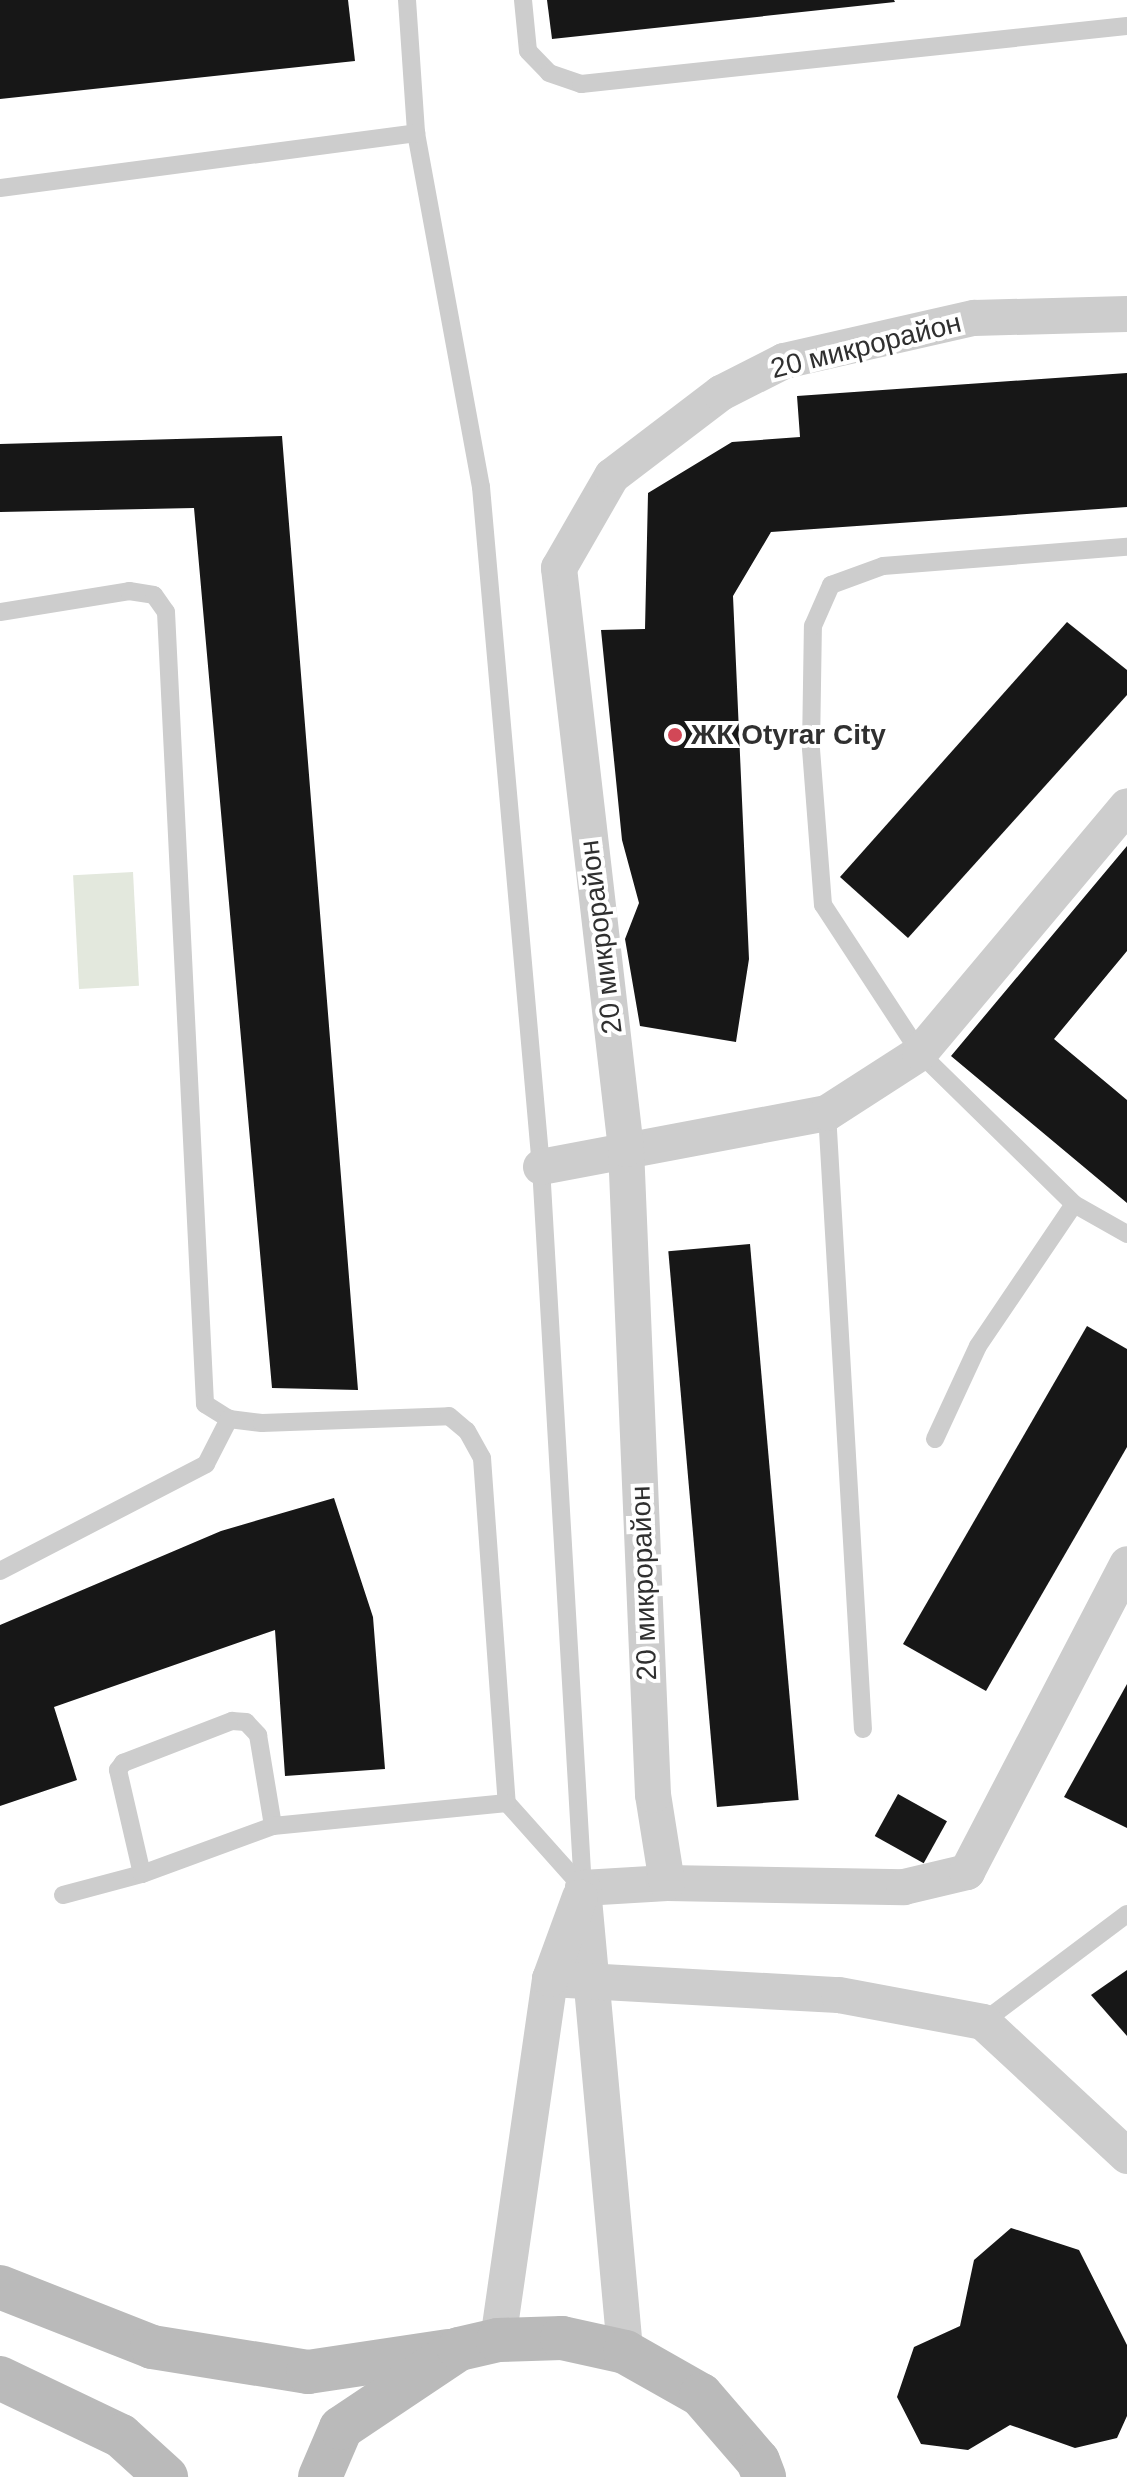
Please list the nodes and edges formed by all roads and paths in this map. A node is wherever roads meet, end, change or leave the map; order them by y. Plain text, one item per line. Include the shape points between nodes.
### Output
1 (407, 0) edge
2 (523, 0) edge
3 (1127, 26) edge
4 (416, 133) junction
5 (0, 188) edge
6 (1127, 314) edge
7 (1127, 547) edge
8 (0, 612) edge
9 (1127, 806) edge
10 (920, 1053) junction
11 (827, 1113) junction
12 (626, 1149) junction
13 (541, 1167) junction
14 (1074, 1204) junction
15 (1127, 1234) edge
16 (229, 1419) junction
17 (935, 1439) dead end
18 (1127, 1564) edge
19 (0, 1571) edge
20 (863, 1729) dead end
21 (507, 1803) junction
22 (273, 1826) junction
23 (142, 1874) junction
24 (667, 1883) junction
25 (583, 1888) junction
26 (63, 1895) dead end
27 (1127, 1914) edge
28 (550, 1979) junction
29 (592, 1980) junction
30 (983, 2022) junction
31 (1127, 2156) edge
32 (0, 2287) edge
33 (478, 2345) junction
34 (625, 2352) junction
35 (0, 2378) edge
36 (166, 2477) edge
37 (320, 2477) edge
38 (764, 2477) edge

1 - 4 lane
2 - 3 lane via 528,51 549,73 581,84
4 - 5 lane
4 - 13 lane via 481,487
6 - 12 street, 20 микрорайон via 974,318 784,361 721,393 612,476 559,568
7 - 10 lane via 883,566 831,585 813,626 811,748 823,905
8 - 16 lane via 129,591 154,595 166,612 205,1404
9 - 10 street
10 - 11 street
10 - 14 lane
11 - 12 street
11 - 20 lane
12 - 13 street
12 - 24 street, 20 микрорайон via 653,1795
13 - 25 lane
14 - 15 lane
14 - 17 lane via 978,1346
16 - 19 lane via 206,1464
16 - 21 lane via 262,1423 449,1416 467,1431 482,1458
18 - 24 street via 967,1872 904,1887
21 - 22 lane
21 - 25 lane
22 - 23 lane
22 - 23 lane via 258,1735 246,1722 232,1721 123,1763 118,1770
23 - 26 lane
24 - 25 street
25 - 28 street
25 - 29 street
27 - 30 lane
28 - 29 street
28 - 33 street
29 - 30 street via 839,1995
29 - 34 street
30 - 31 street
32 - 33 main road via 152,2347 308,2372
33 - 34 main road via 562,2338
33 - 37 main road via 341,2428
34 - 38 main road via 701,2395 758,2461
35 - 36 main road via 121,2436

